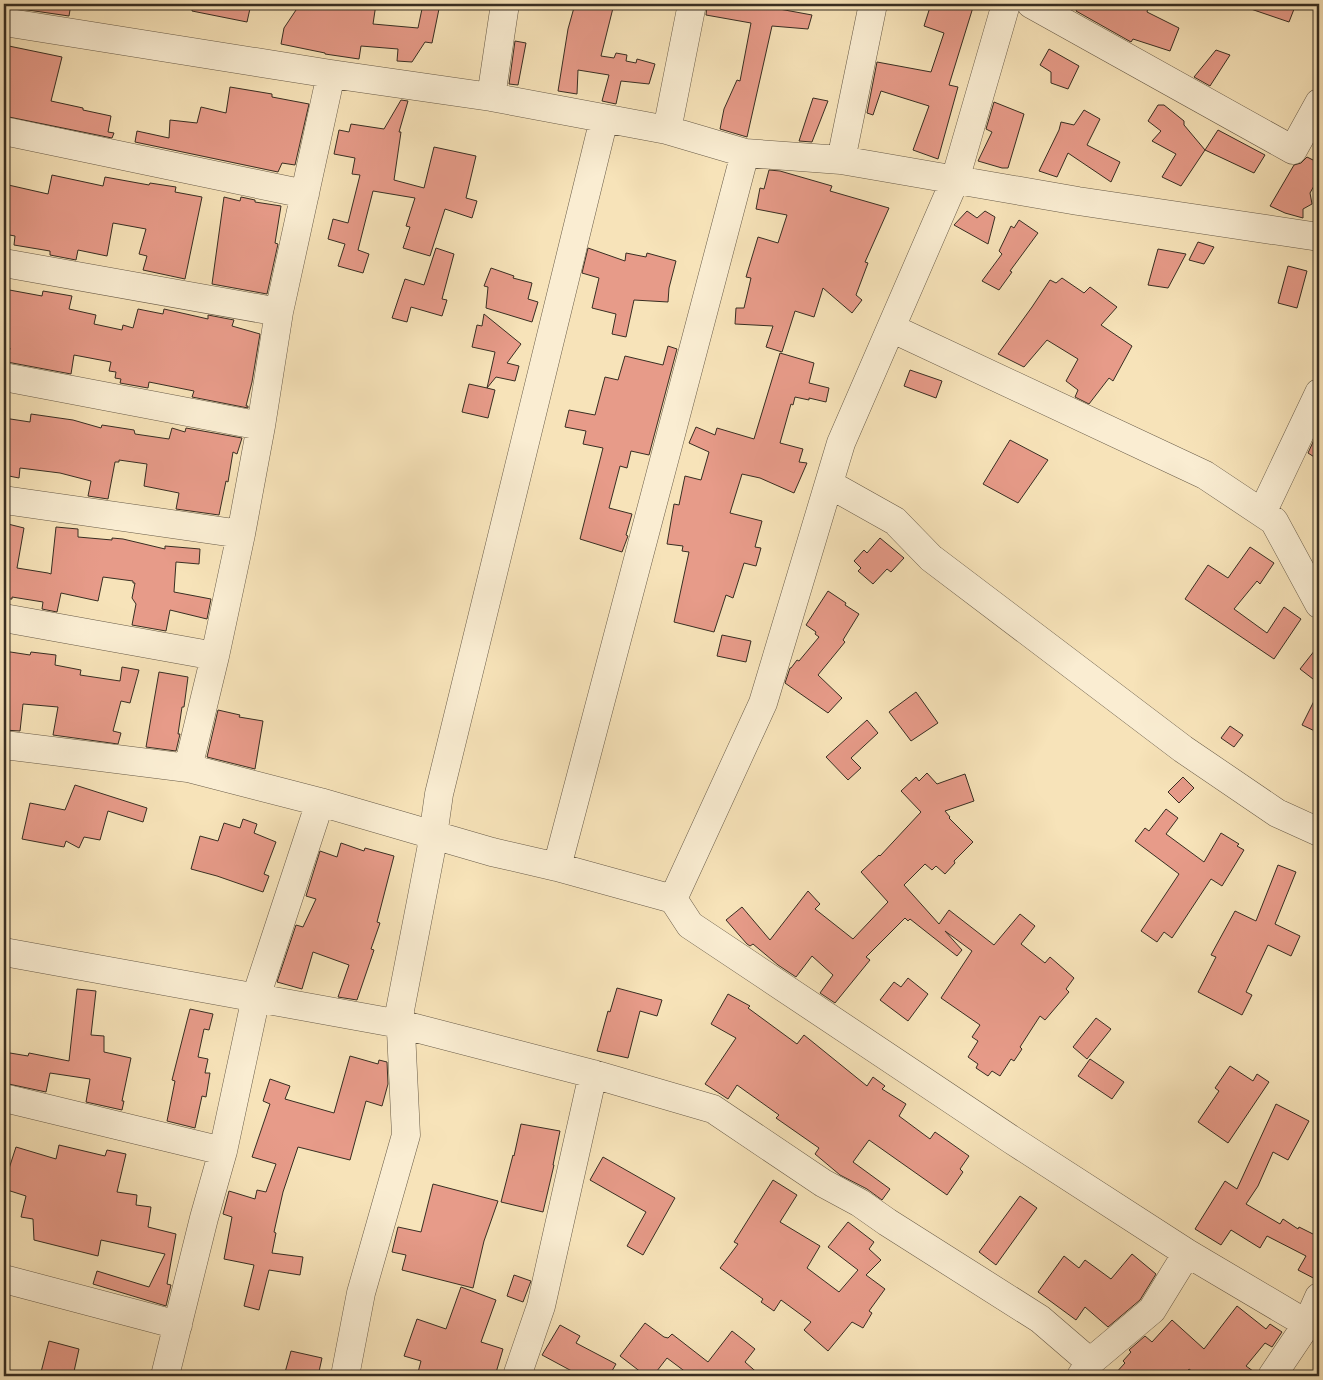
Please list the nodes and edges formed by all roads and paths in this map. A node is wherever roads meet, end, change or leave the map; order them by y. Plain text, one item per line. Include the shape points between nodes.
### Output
1 (505, 4) edge
2 (692, 4) edge
3 (873, 4) edge
4 (1006, 4) edge
5 (1030, 4) edge
6 (12, 16) edge
7 (331, 74) junction
8 (491, 97) junction
9 (1319, 104) edge
10 (604, 119) junction
11 (667, 130) junction
12 (4, 131) edge
13 (745, 153) junction
14 (841, 160) junction
15 (955, 180) junction
16 (305, 194) junction
17 (1319, 237) edge
18 (4, 263) edge
19 (279, 312) junction
20 (891, 328) junction
21 (4, 376) edge
22 (1319, 392) edge
23 (261, 426) junction
24 (829, 484) junction
25 (4, 500) edge
26 (1262, 513) junction
27 (241, 534) junction
28 (1319, 604) edge
29 (4, 618) edge
30 (215, 656) junction
31 (4, 745) edge
32 (188, 768) junction
33 (320, 802) junction
34 (1319, 832) edge
35 (434, 834) junction
36 (557, 867) junction
37 (673, 899) junction
38 (4, 952) edge
39 (256, 997) junction
40 (400, 1024) junction
41 (593, 1074) junction
42 (4, 1098) edge
43 (223, 1151) junction
44 (1187, 1253) junction
45 (4, 1279) edge
46 (1319, 1297) edge
47 (1313, 1324) edge
48 (178, 1325) junction
49 (1085, 1369) edge
50 (521, 1375) edge
51 (165, 1376) edge
52 (345, 1376) edge
53 (1272, 1376) edge

1 - 8 street
2 - 11 street
3 - 14 street
4 - 15 street
5 - 9 street via 1293,150
6 - 7 street
7 - 8 street
7 - 16 street
8 - 10 street
10 - 11 street
10 - 35 street via 439,794
11 - 13 street
12 - 16 street
13 - 14 street
13 - 36 street
14 - 15 street
15 - 17 street
15 - 20 street
16 - 19 street
18 - 19 street
19 - 23 street
20 - 24 street via 841,443
20 - 26 street via 1205,475
21 - 23 street
22 - 26 street
23 - 27 street
24 - 34 street via 895,521 931,558 1183,749 1277,813
24 - 37 street via 763,703
25 - 27 street
26 - 28 street via 1274,520
27 - 30 street
29 - 30 street
30 - 32 street
31 - 32 street
32 - 33 street
33 - 35 street
33 - 39 street
35 - 36 street
35 - 40 street
36 - 37 street
37 - 44 street via 690,925
38 - 39 street
39 - 40 street
39 - 43 street
40 - 41 street
40 - 52 street via 406,1135 361,1293
41 - 49 street via 713,1109 823,1183 860,1203 1040,1319
41 - 50 street via 541,1306
42 - 43 street
43 - 48 street
44 - 47 street
44 - 49 street via 1152,1310
45 - 48 street
46 - 47 street
47 - 53 street
48 - 51 street

